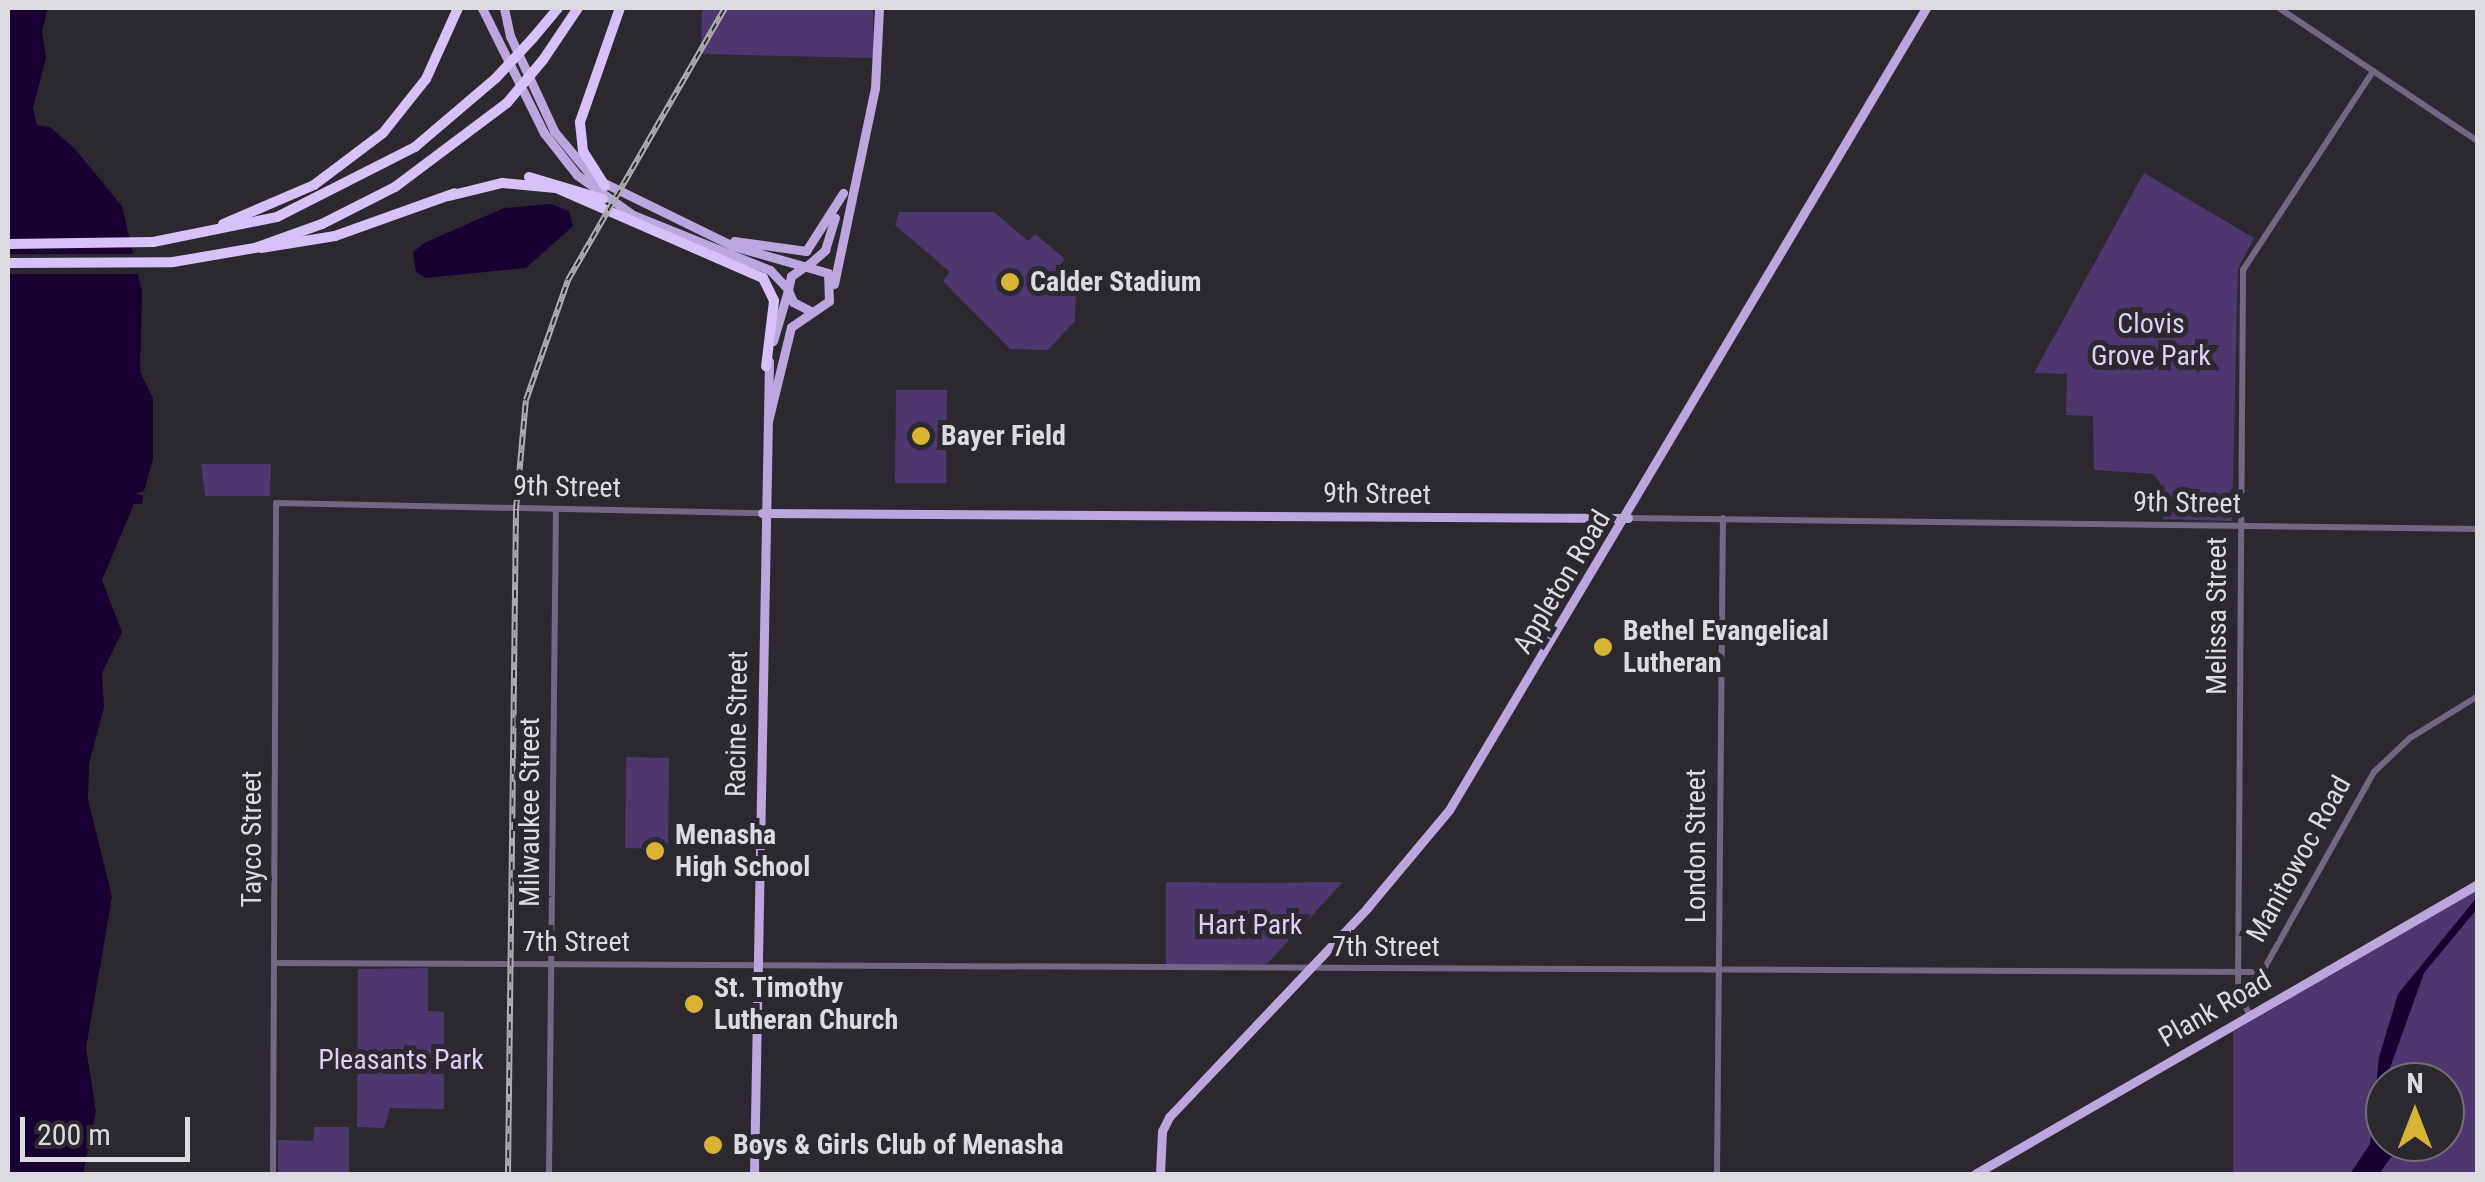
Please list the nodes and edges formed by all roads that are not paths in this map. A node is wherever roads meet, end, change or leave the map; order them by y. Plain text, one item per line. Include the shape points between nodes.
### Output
1 (458, 8) edge
2 (482, 8) edge
3 (504, 8) edge
4 (558, 8) edge
5 (578, 8) edge
6 (620, 8) edge
7 (879, 8) edge
8 (1926, 8) edge
9 (2278, 8) edge
10 (2373, 72) junction
11 (2478, 141) edge
12 (854, 170) junction
13 (605, 186) junction
14 (843, 193) junction
15 (449, 196) junction
16 (603, 199) junction
17 (255, 219) junction
18 (300, 238) junction
19 (721, 240) junction
20 (8, 244) edge
21 (8, 263) edge
22 (808, 265) junction
23 (833, 287) junction
24 (788, 290) junction
25 (810, 310) junction
26 (766, 367) junction
27 (766, 428) junction
28 (276, 503) joint
29 (556, 510) junction
30 (762, 513) junction
31 (1628, 518) junction
32 (1722, 518) junction
33 (2240, 526) junction
34 (2478, 528) edge
35 (2478, 696) edge
36 (2478, 884) edge
37 (274, 963) junction
38 (552, 964) junction
39 (757, 966) junction
40 (1308, 969) junction
41 (1718, 970) junction
42 (2257, 972) junction
43 (2238, 973) junction
44 (2238, 996) junction
45 (2250, 1016) junction
46 (273, 1174) edge
47 (549, 1174) edge
48 (754, 1174) edge
49 (1160, 1174) edge
50 (1716, 1174) edge
51 (1975, 1174) edge

1 - 17 highway via 426,79 382,134
2 - 16 main road via 552,145
3 - 13 main road via 506,28 554,131
4 - 17 highway, bridge via 496,78 415,148 298,209
5 - 18 highway, bridge via 507,102 406,181
6 - 13 highway via 580,122 583,151
7 - 12 main road via 876,88
8 - 31 main road, Appleton Road
9 - 10 street
10 - 11 street
10 - 33 street, Melissa Street via 2244,265
12 - 14 main road
12 - 23 main road
13 - 19 main road
14 - 19 main road via 806,250
14 - 22 main road via 825,250
15 - 16 highway via 524,177 569,184
15 - 18 highway
15 - 26 highway via 512,182 556,188 763,278 774,301
16 - 24 main road via 766,268
17 - 20 highway via 170,240
18 - 21 highway via 173,262
19 - 22 main road
22 - 23 main road via 823,268
22 - 24 main road via 790,276
23 - 25 main road via 829,301
24 - 25 main road via 798,306
24 - 26 main road
25 - 27 main road via 788,334
26 - 27 main road
27 - 30 main road, Racine Street
28 - 29 street, 9th Street
28 - 37 street, Tayco Street
29 - 30 street, 9th Street
29 - 38 street, Milwaukee Street
30 - 31 main road, 9th Street
30 - 39 main road, Racine Street
31 - 32 street, 9th Street
31 - 40 main road, Appleton Road via 1435,830
32 - 33 street, 9th Street
32 - 41 street, London Street
33 - 34 street, 9th Street
33 - 43 street, Melissa Street
35 - 42 street, Manitowoc Road via 2410,738 2374,772
36 - 45 main road, Plank Road
37 - 38 street, 7th Street
37 - 46 street, Tayco Street
38 - 39 street, 7th Street
38 - 47 street, Milwaukee Street
39 - 40 street, 7th Street
39 - 48 main road, Racine Street
40 - 41 street, 7th Street
40 - 49 main road, Appleton Road via 1163,1125
41 - 43 street, 7th Street
41 - 50 street, London Street
42 - 43 street, 7th Street
42 - 44 street, Manitowoc Road
43 - 44 street, Melissa Street
44 - 45 street
45 - 51 main road, Plank Road

